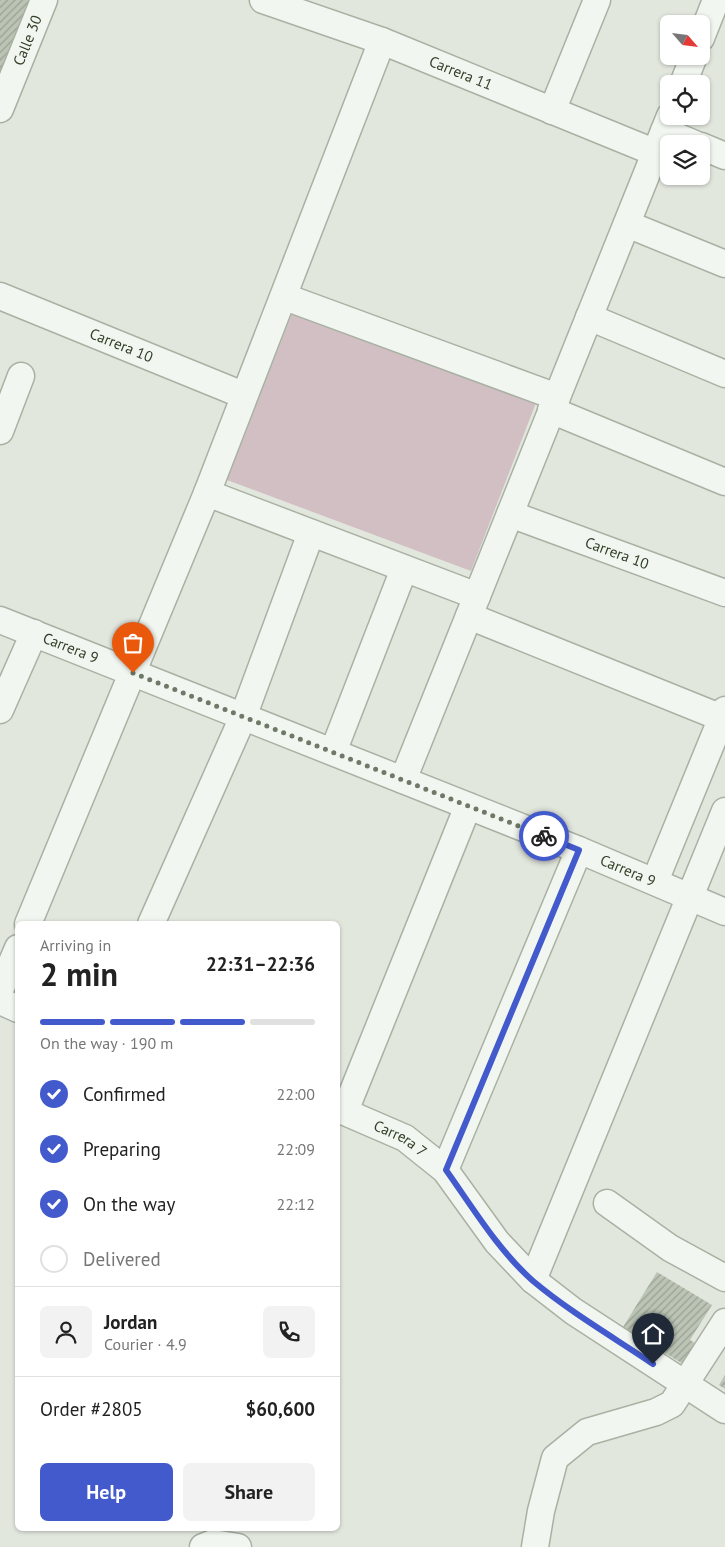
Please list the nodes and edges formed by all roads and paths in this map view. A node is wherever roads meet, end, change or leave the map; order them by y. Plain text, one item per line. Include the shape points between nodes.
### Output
1 (44, 0) edge
2 (263, 0) edge
3 (597, 0) edge
4 (716, 0) edge
5 (318, 10) edge
6 (710, 15) edge
7 (382, 41) junction
8 (3, 94) edge
9 (552, 111) junction
10 (663, 133) edge
11 (710, 150) edge
12 (725, 156) edge
13 (627, 224) junction
14 (725, 264) edge
15 (0, 296) edge
16 (285, 297) junction
17 (589, 317) junction
18 (725, 374) edge
19 (22, 376) dead end
20 (244, 395) junction
21 (554, 403) junction
22 (0, 431) edge
23 (725, 482) edge
24 (207, 493) junction
25 (510, 514) junction
26 (311, 533) junction
27 (404, 569) junction
28 (725, 593) edge
29 (473, 606) junction
30 (0, 620) edge
31 (34, 633) junction
32 (133, 673) junction
33 (0, 710) edge
34 (723, 714) edge
35 (242, 716) junction
36 (333, 752) junction
37 (403, 780) junction
38 (468, 806) junction
39 (725, 811) edge
40 (579, 850) junction
41 (655, 881) junction
42 (690, 897) junction
43 (725, 912) edge
44 (29, 921) edge
45 (152, 921) edge
46 (15, 955) edge
47 (0, 990) edge
48 (0, 1001) edge
49 (15, 1008) edge
50 (341, 1110) edge
51 (446, 1170) junction
52 (607, 1203) dead end
53 (725, 1278) edge
54 (533, 1280) junction
55 (725, 1323) edge
56 (685, 1385) junction
57 (725, 1410) edge
58 (204, 1547) edge
59 (238, 1547) edge
60 (535, 1547) edge

1 - 8 street, Calle 30
2 - 5 street, Carrera 11
3 - 9 street
4 - 6 street
5 - 7 street, Carrera 11
7 - 9 street, Carrera 11
7 - 16 street
9 - 10 street, Carrera 11
10 - 13 street
11 - 12 street
13 - 14 street
13 - 17 street
15 - 20 street, Carrera 10
16 - 20 street
16 - 21 street
17 - 18 street
17 - 21 street
19 - 22 street
20 - 24 street
21 - 23 street
21 - 25 street
24 - 26 street
24 - 32 street
25 - 28 street, Carrera 10
25 - 29 street
26 - 27 street
26 - 35 street
27 - 29 street
27 - 36 street
29 - 34 street
29 - 37 street
30 - 31 street, Carrera 9
31 - 32 street, Carrera 9
31 - 33 street
32 - 35 street, Carrera 9
32 - 44 street
34 - 41 street
35 - 36 street, Carrera 9
35 - 45 street
36 - 37 street, Carrera 9
37 - 38 street, Carrera 9
38 - 40 street, Carrera 9
38 - 50 street
39 - 42 street
40 - 41 street, Carrera 9
40 - 51 street
41 - 42 street, Carrera 9
42 - 43 street, Carrera 9
42 - 54 street
46 - 47 street
48 - 49 street
50 - 51 street, Carrera 7 via 405,1138
51 - 54 street, Carrera 7 via 497,1242
52 - 53 street via 670,1248
54 - 56 street, Carrera 7 via 573,1311
55 - 56 street
56 - 57 street, Carrera 7
56 - 60 street via 672,1404 656,1412 587,1432 555,1458
58 - 59 street via 213,1543

